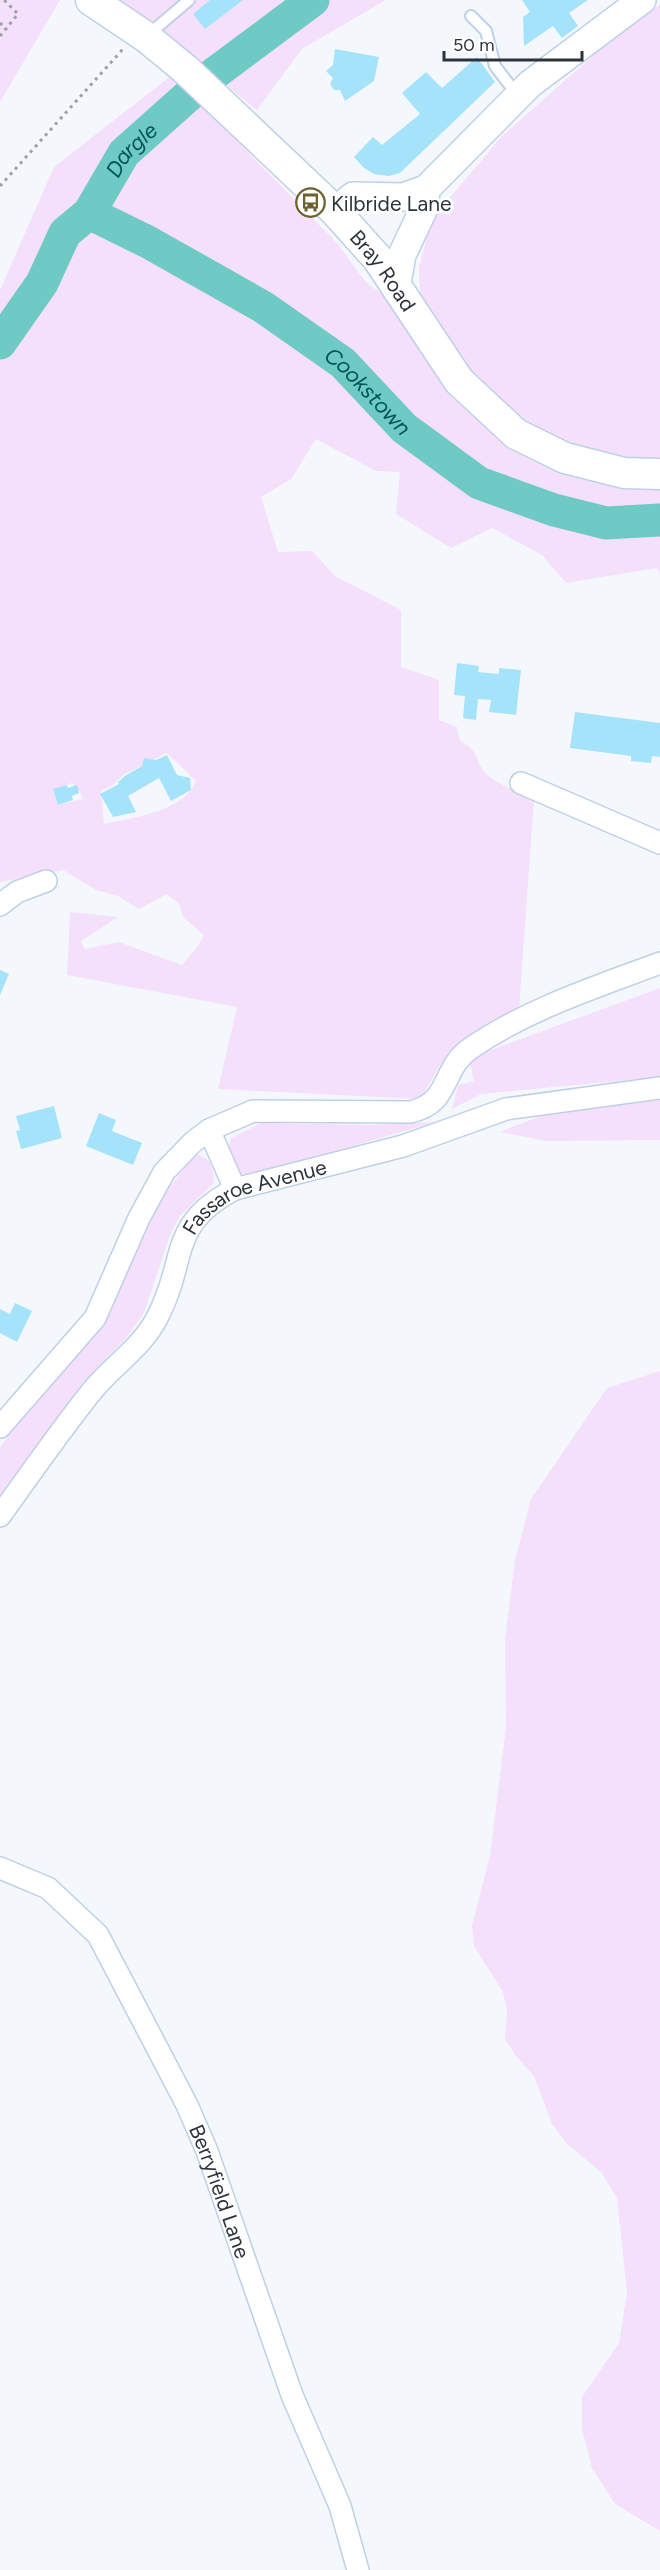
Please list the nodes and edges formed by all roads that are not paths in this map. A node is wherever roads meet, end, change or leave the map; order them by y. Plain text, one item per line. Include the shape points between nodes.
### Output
1 (92, 0) edge
2 (189, 0) edge
3 (642, 0) edge
4 (471, 16) dead end
5 (146, 36) junction
6 (518, 96) junction
7 (426, 189) junction
8 (335, 212) junction
9 (396, 289) junction
10 (660, 474) edge
11 (521, 783) dead end
12 (660, 843) edge
13 (46, 881) dead end
14 (0, 905) edge
15 (660, 963) edge
16 (660, 1088) edge
17 (209, 1130) junction
18 (235, 1189) junction
19 (0, 1427) edge
20 (0, 1516) edge
21 (0, 1868) edge
22 (358, 2570) edge

1 - 5 main road, Bray Road
2 - 5 lane
3 - 6 street
4 - 6 lane via 486,31 495,66
5 - 8 main road, Bray Road
6 - 7 street
7 - 8 street via 402,196 354,196
7 - 9 street via 425,206 402,255
8 - 9 main road, Bray Road via 378,259
9 - 10 main road, Bray Road via 459,381 516,434 565,458 624,473
11 - 12 street
13 - 14 street via 17,892
15 - 17 street via 578,993 498,1030 467,1051 426,1108 410,1112 253,1112
16 - 18 street, Fassaroe Avenue via 506,1108 403,1146
17 - 18 street
17 - 19 street via 164,1172 95,1318
18 - 20 street, Fassaroe Avenue via 198,1213 185,1233 158,1316 126,1358 93,1389
21 - 22 street, Berryfield Lane via 48,1888 99,1935 172,2075 207,2151 292,2395 340,2506

